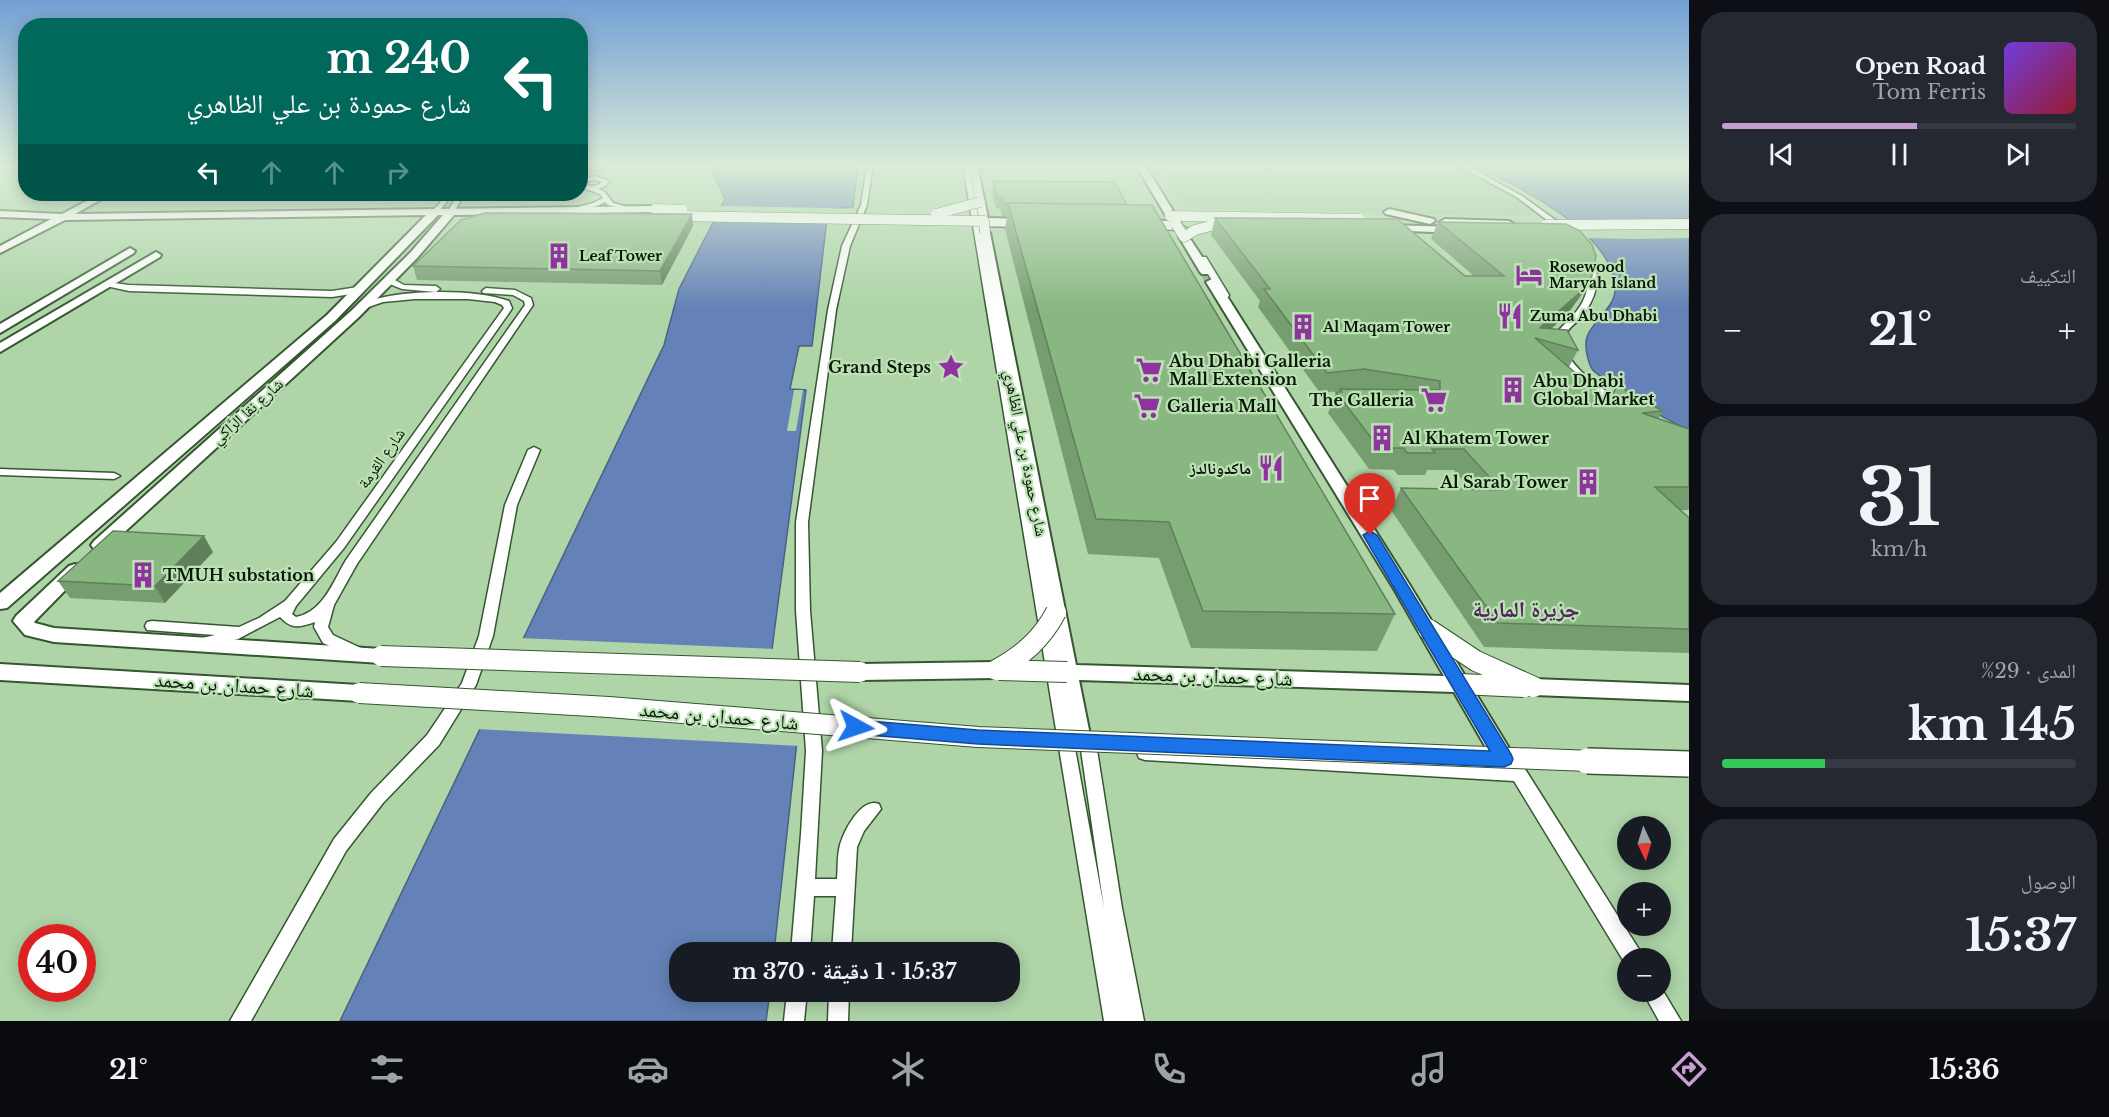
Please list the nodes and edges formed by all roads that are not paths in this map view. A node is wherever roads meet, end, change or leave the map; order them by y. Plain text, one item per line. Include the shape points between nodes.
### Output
1 (57, 213) edge
2 (58, 213) edge
3 (61, 213) edge
4 (486, 213) edge
5 (633, 213) edge
6 (672, 213) edge
7 (836, 213) edge
8 (861, 213) edge
9 (936, 213) joint
10 (979, 213) edge
11 (981, 213) edge
12 (1169, 213) edge
13 (1170, 213) edge
14 (1195, 213) edge
15 (1541, 213) edge
16 (0, 214) edge
17 (432, 214) junction
18 (450, 214) junction
19 (501, 217) junction
20 (1228, 217) junction
21 (48, 218) junction
22 (1039, 220) edge
23 (97, 222) junction
24 (1135, 222) edge
25 (1377, 222) junction
26 (982, 223) junction
27 (470, 224) edge
28 (1689, 224) edge
29 (1214, 225) junction
30 (1433, 225) junction
31 (1178, 226) junction
32 (1531, 227) junction
33 (450, 231) edge
34 (1512, 232) edge
35 (1689, 233) edge
36 (1569, 234) edge
37 (0, 238) edge
38 (22, 238) junction
39 (1420, 241) edge
40 (1579, 245) edge
41 (0, 250) edge
42 (130, 251) dead end
43 (156, 255) dead end
44 (414, 255) junction
45 (388, 280) junction
46 (109, 284) junction
47 (358, 290) junction
48 (436, 292) junction
49 (363, 306) junction
50 (0, 329) edge
51 (0, 348) edge
52 (1631, 412) edge
53 (534, 450) dead end
54 (0, 472) edge
55 (114, 476) dead end
56 (0, 603) edge
57 (290, 604) junction
58 (327, 605) junction
59 (1056, 612) junction
60 (23, 621) joint
61 (152, 626) dead end
62 (1428, 629) junction
63 (244, 631) junction
64 (200, 644) junction
65 (372, 656) junction
66 (996, 670) junction
67 (0, 672) edge
68 (1067, 672) junction
69 (1460, 684) junction
70 (1534, 687) junction
71 (1689, 693) edge
72 (1079, 746) junction
73 (1689, 764) edge
74 (1511, 767) junction
75 (873, 809) dead end
76 (806, 886) junction
77 (846, 888) junction
78 (801, 942) edge
79 (843, 942) edge
80 (1627, 948) edge
81 (795, 1002) edge
82 (838, 1002) edge
83 (1659, 1002) edge
84 (240, 1021) edge
85 (794, 1021) edge
86 (837, 1021) edge
87 (1114, 1021) edge
88 (1134, 1021) edge
89 (1671, 1021) edge

1 - 21 street
2 - 21 street
3 - 21 street
4 - 18 street
5 - 19 street
6 - 26 street, bridge
7 - 9 street, bridge
8 - 76 street via 846,246 832,310 802,522 803,611 814,751
9 - 26 street, bridge
10 - 26 street
11 - 26 street, شارع حمودة بن علي الظاهري
12 - 31 street
13 - 31 street
14 - 20 street, bridge
15 - 36 street
16 - 21 street
17 - 18 street
17 - 21 street
17 - 23 street
17 - 47 street, شارع نِقا الرَّاكِي
18 - 19 street
18 - 44 street, شارع نِقا الرَّاكِي
19 - 27 street
20 - 25 street, bridge
20 - 31 street, bridge
21 - 23 street
21 - 37 street
21 - 38 street
22 - 26 street
23 - 38 street
24 - 31 street
25 - 29 street
25 - 30 street
25 - 30 street
26 - 59 street, شارع حمودة بن علي الظاهري
26 - 72 street
28 - 32 street, bridge
29 - 31 street, bridge
29 - 31 street, bridge via 1195,230
30 - 32 street
30 - 34 street
30 - 39 street
31 - 62 street
31 - 74 street via 1300,414
32 - 35 street
33 - 44 street via 430,248
38 - 41 street
40 - 52 street via 1593,272 1593,291 1561,335 1563,353 1588,383
42 - 50 street
43 - 46 street
44 - 45 street, شارع نِقا الرَّاكِي
45 - 48 street, شارع القرمة via 402,287
45 - 49 street, شارع نِقا الرَّاكِي
46 - 47 street via 129,288 332,294
46 - 51 street
47 - 56 street, شارع نِقا الرَّاكِي via 331,318
48 - 49 street, شارع القرمة via 391,297
48 - 57 street, شارع القرمة via 496,299 508,308 334,552
48 - 58 street, شارع القرمة via 515,293 526,298 529,305 351,563
49 - 60 street, شارع نِقا الرَّاكِي via 153,495
53 - 84 street via 511,505 486,636 469,685 433,740 377,798 340,845
54 - 55 street
57 - 58 street via 286,618 298,622 315,616
57 - 63 street, شارع القرمة
58 - 65 street, شارع القرمة via 321,620 323,634
59 - 66 street, bridge via 1029,650
59 - 68 street, شارع حمودة بن علي الظاهري
60 - 64 street, شارع حمدان بن محمد via 31,630 54,635
61 - 63 street
62 - 69 street
62 - 70 street, bridge via 1476,661
63 - 64 street, شارع القرمة
64 - 65 street, شارع حمدان بن محمد
65 - 66 street, شارع حمدان بن محمد, bridge via 860,672
66 - 68 street, شارع حمدان بن محمد, bridge
67 - 72 street, شارع حمدان بن محمد, bridge via 609,707
68 - 69 street, شارع حمدان بن محمد
68 - 72 street, شارع حمودة بن علي الظاهري
69 - 70 street, شارع حمدان بن محمد, bridge
69 - 74 street
70 - 71 street, شارع حمدان بن محمد
72 - 74 street, شارع حمدان بن محمد, bridge
72 - 87 street
72 - 88 street
73 - 74 street, شارع حمدان بن محمد, bridge
74 - 80 street
75 - 77 street via 864,816 848,847
76 - 77 street
76 - 78 street
77 - 79 street
81 - 85 street
82 - 86 street
83 - 89 street

